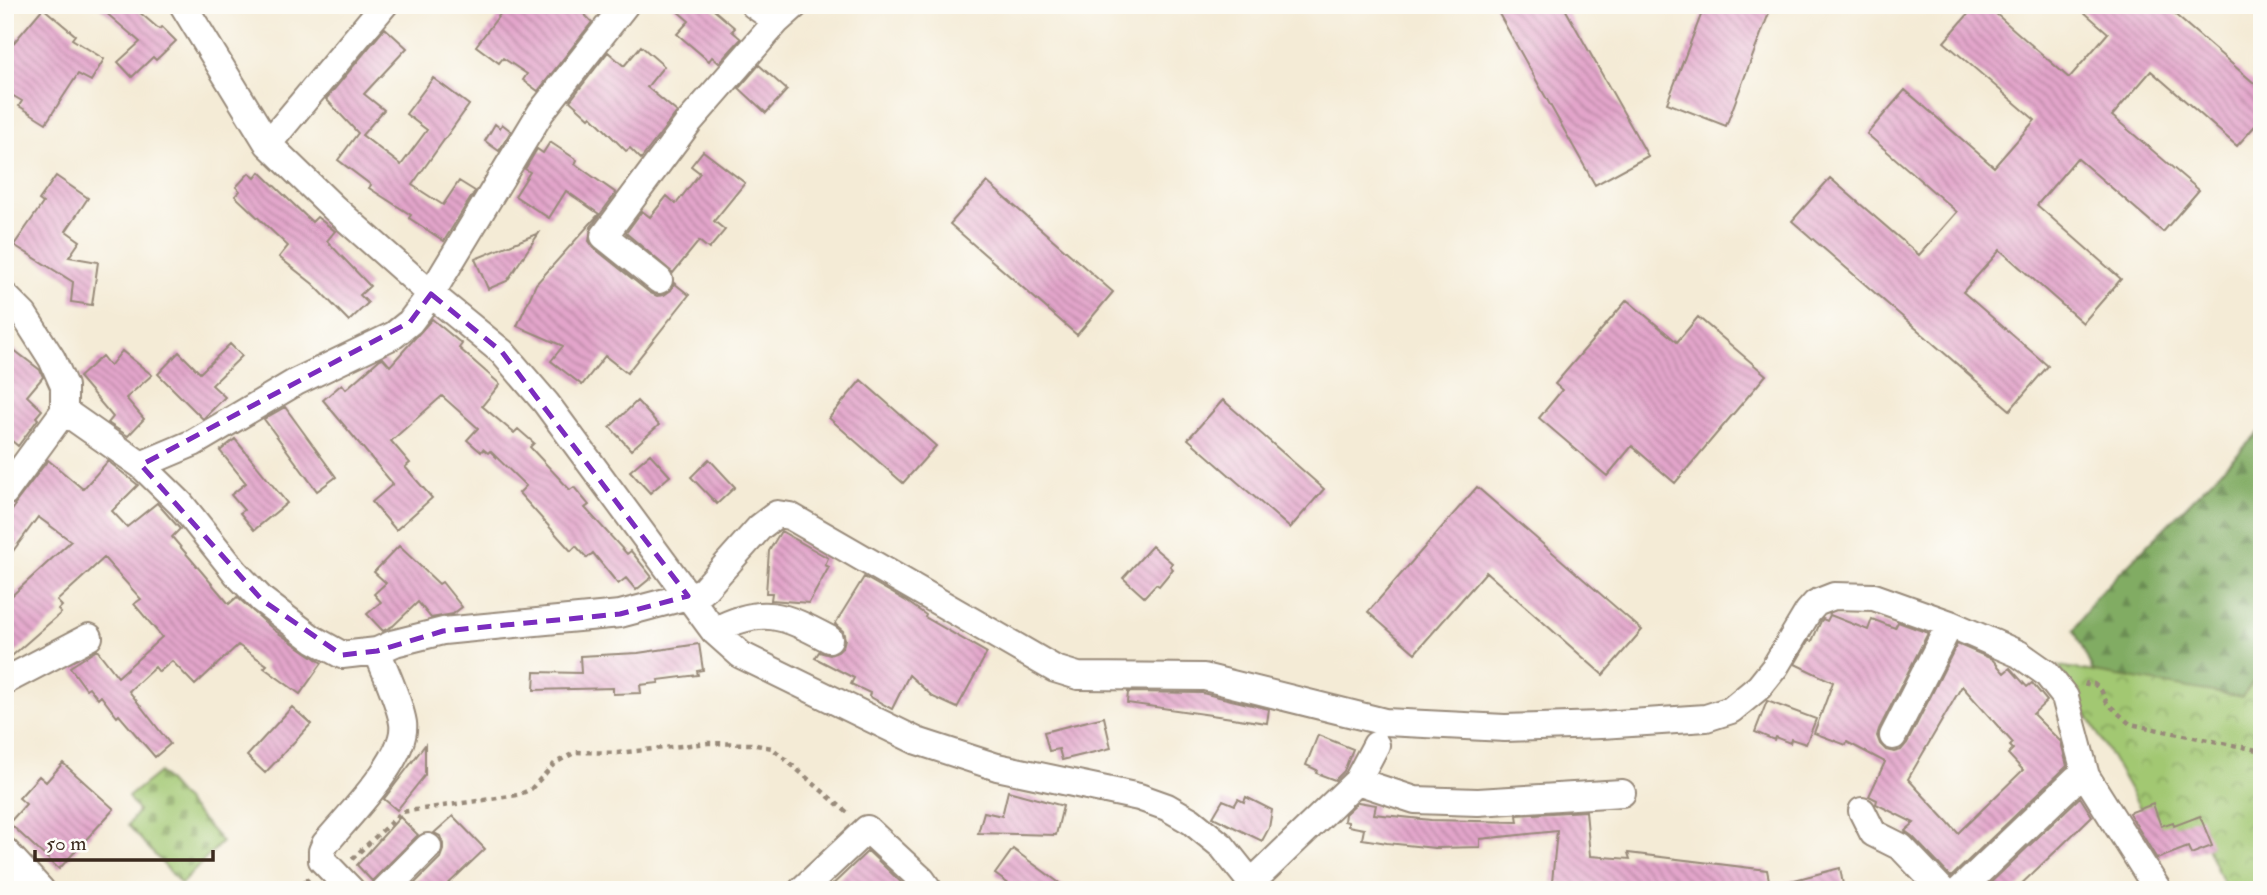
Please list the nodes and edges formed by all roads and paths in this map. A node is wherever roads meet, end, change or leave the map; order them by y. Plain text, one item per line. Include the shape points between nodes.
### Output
1 (183, 5) edge
2 (384, 5) edge
3 (625, 5) edge
4 (754, 5) edge
5 (786, 13) edge
6 (268, 144) junction
7 (659, 280) dead end
8 (432, 294) junction
9 (5, 296) edge
10 (64, 411) junction
11 (141, 465) junction
12 (5, 492) edge
13 (688, 596) junction
14 (1951, 624) junction
15 (714, 631) junction
16 (89, 637) dead end
17 (829, 639) dead end
18 (377, 651) junction
19 (5, 681) edge
20 (2084, 692) dead end
21 (1893, 736) dead end
22 (1376, 745) dead end
23 (2262, 751) edge
24 (2086, 776) junction
25 (1357, 781) junction
26 (1622, 793) dead end
27 (1862, 811) dead end
28 (867, 829) junction
29 (428, 846) dead end
30 (5, 851) edge
31 (344, 882) edge
32 (1252, 887) edge
33 (41, 890) edge
34 (385, 890) edge
35 (802, 890) edge
36 (929, 890) edge
37 (1942, 890) edge
38 (1961, 890) edge
39 (2158, 890) edge

1 - 6 street
2 - 6 street
3 - 8 street via 541,112
4 - 5 street
5 - 7 street via 689,122 604,236
6 - 8 street
8 - 11 street via 394,335 296,382 193,443
8 - 13 street via 502,352 537,393
9 - 10 street via 24,315 52,359 64,386
10 - 11 street
10 - 12 street
11 - 18 street via 181,504 262,600 342,655
13 - 14 street via 703,591 776,514 790,516 1055,669 1078,676 1203,677 1385,722 1505,728 1698,718 1731,710 1759,687 1816,603 1834,596 1874,597
13 - 15 street
13 - 18 street via 620,614 443,631
14 - 21 street
14 - 24 street via 2019,654 2046,673 2065,697
15 - 17 street via 736,620 776,615
15 - 32 street via 741,655 917,741 996,767 1167,807 1222,846
16 - 19 street
18 - 31 street via 403,723 402,742 394,760 325,844 322,860
20 - 23 path via 2087,683 2094,684 2130,724
22 - 25 street
24 - 38 street via 2076,779
24 - 39 street
25 - 26 street via 1415,800 1478,802
25 - 32 street
27 - 37 street via 1873,833 1901,847
28 - 31 path via 772,748 708,743 618,753 576,752 555,763 531,789 518,794 402,812
28 - 35 street
28 - 36 street
29 - 34 street
30 - 33 street

